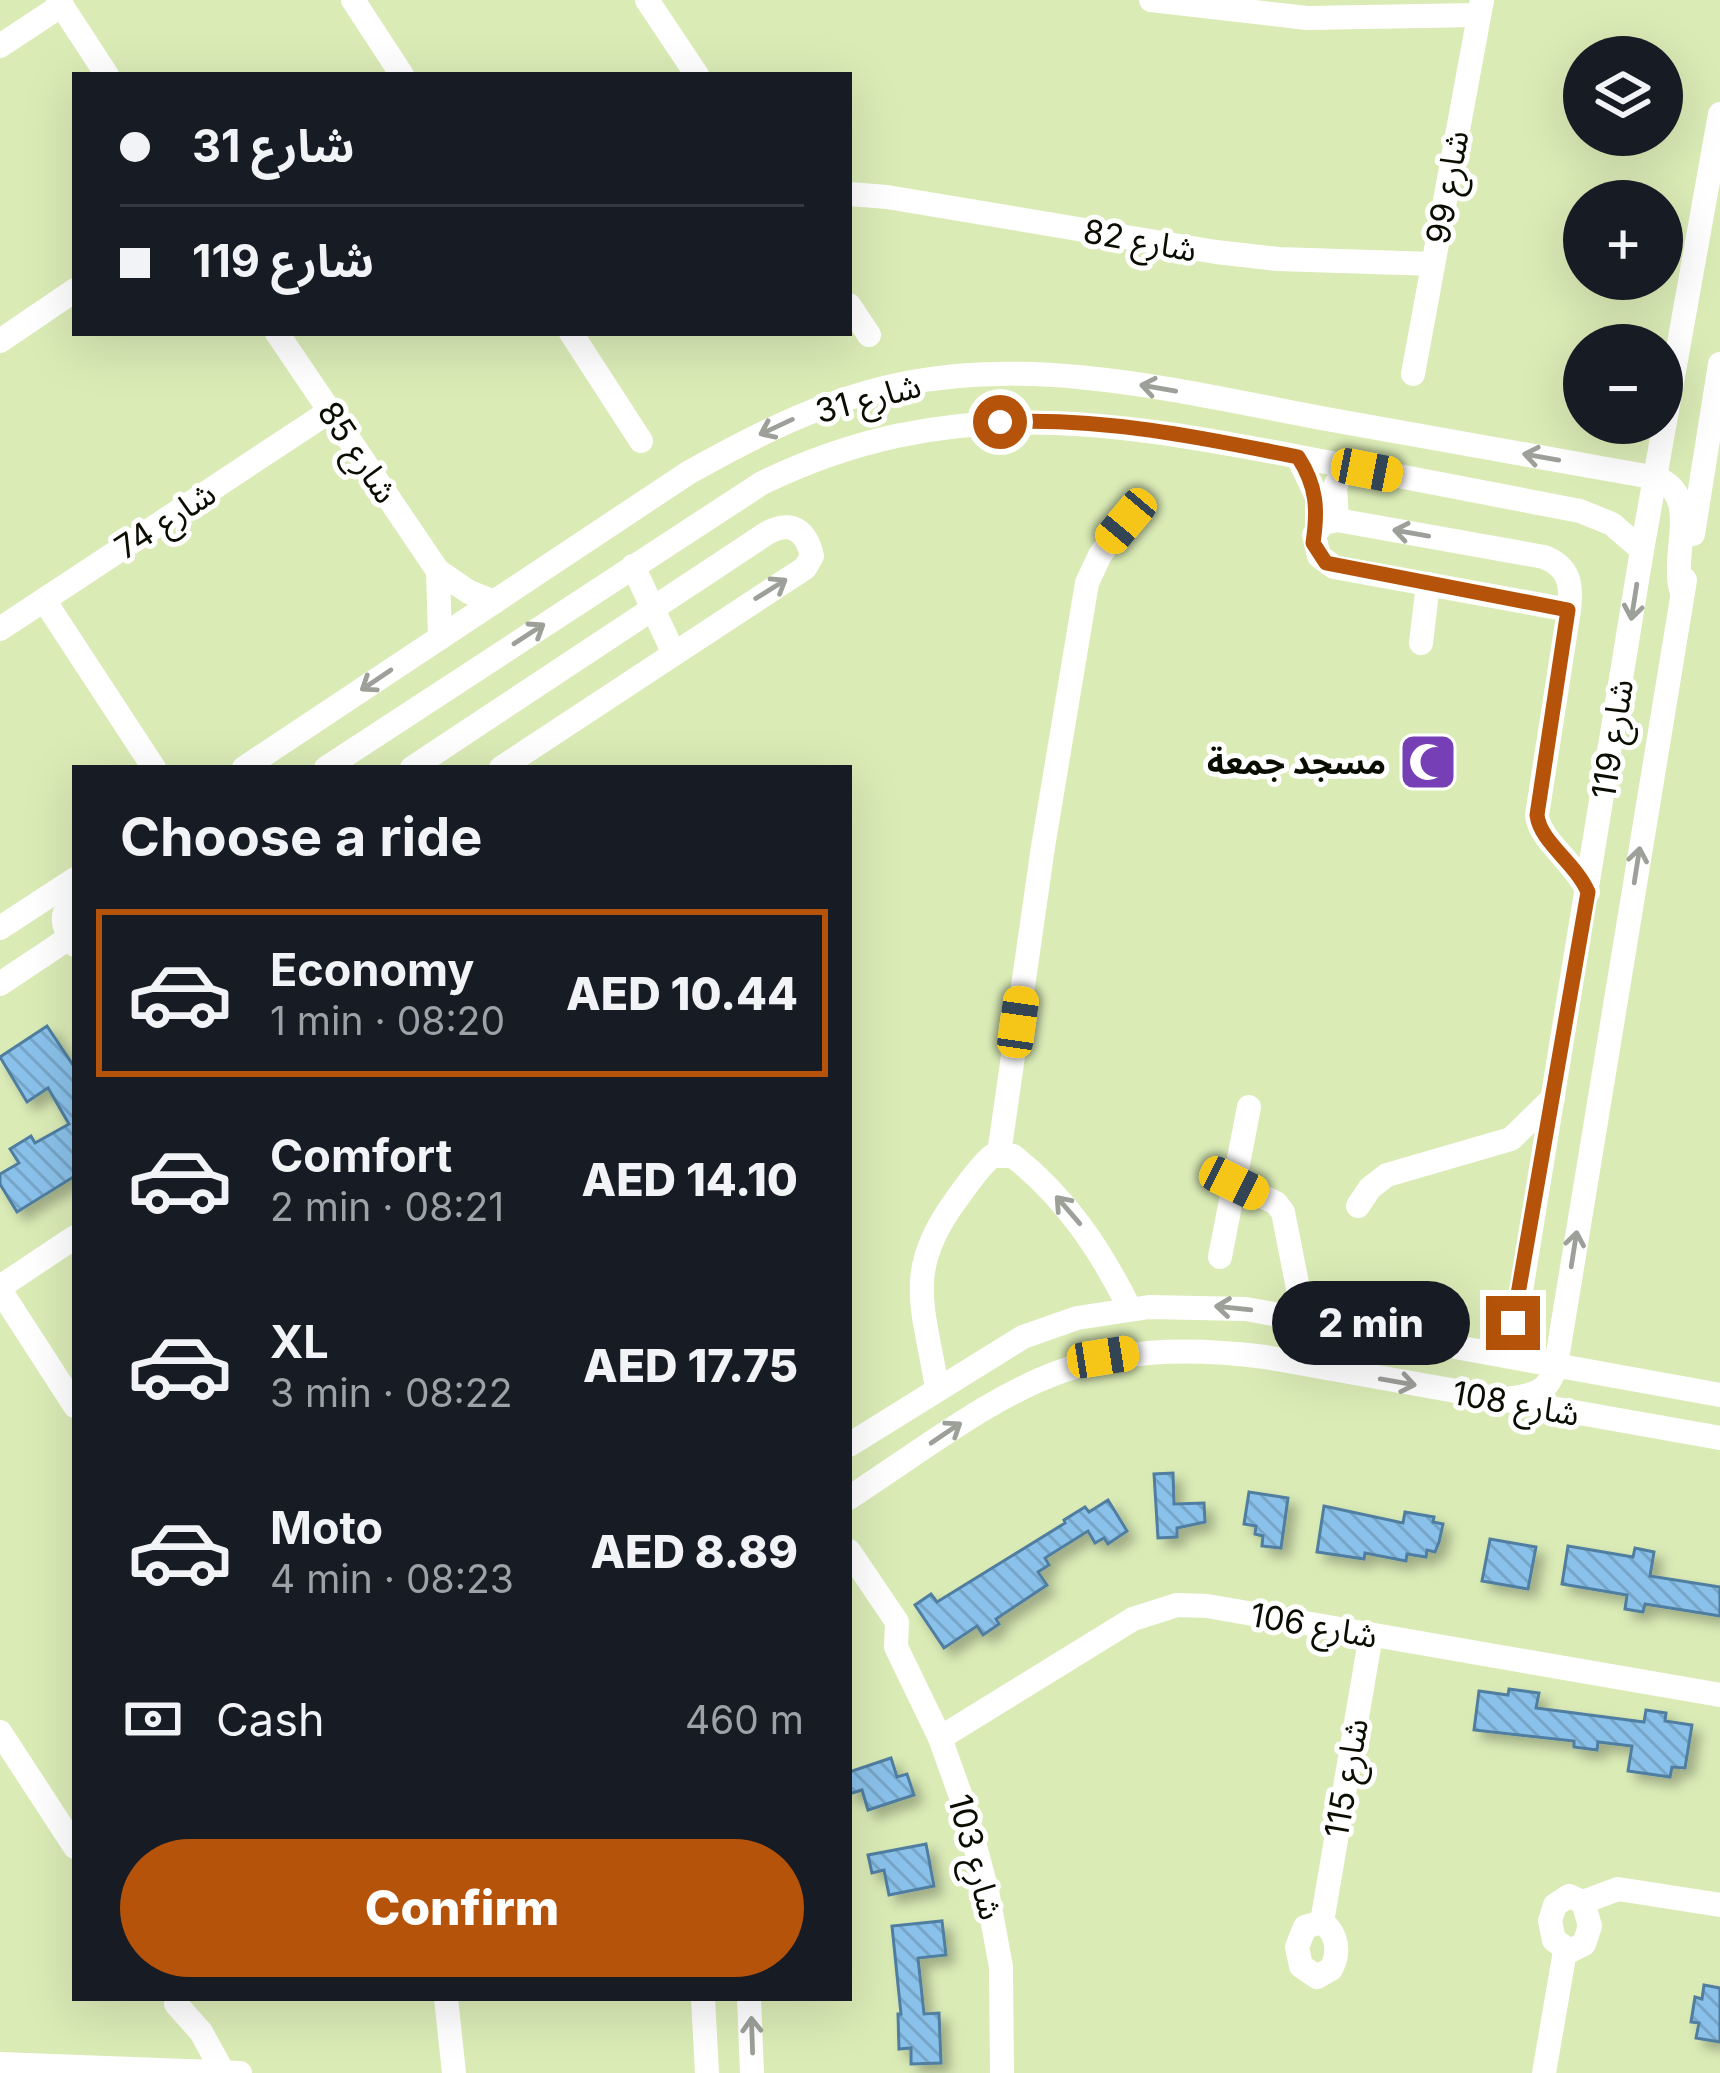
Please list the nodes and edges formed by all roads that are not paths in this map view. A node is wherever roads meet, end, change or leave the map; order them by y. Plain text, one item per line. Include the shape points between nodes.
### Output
1 (353, 0) edge
2 (647, 0) edge
3 (1150, 0) edge
4 (60, 3) edge
5 (1480, 8) edge
6 (0, 46) edge
7 (104, 72) edge
8 (400, 72) edge
9 (695, 72) edge
10 (1720, 114) edge
11 (852, 194) edge
12 (1433, 264) junction
13 (72, 292) edge
14 (852, 309) edge
15 (869, 335) dead end
16 (279, 336) edge
17 (573, 336) edge
18 (0, 341) edge
19 (1720, 364) edge
20 (1413, 374) dead end
21 (1278, 410) junction
22 (331, 411) junction
23 (1138, 428) junction
24 (641, 441) dead end
25 (1298, 457) junction
26 (1346, 466) junction
27 (1657, 478) junction
28 (1126, 521) dead end
29 (1327, 524) junction
30 (1642, 550) junction
31 (632, 566) junction
32 (438, 571) junction
33 (1428, 584) junction
34 (1682, 593) junction
35 (44, 600) junction
36 (494, 602) junction
37 (654, 610) junction
38 (1568, 610) junction
39 (0, 629) edge
40 (440, 638) junction
41 (1421, 643) dead end
42 (674, 654) junction
43 (152, 765) edge
44 (249, 765) edge
45 (331, 765) edge
46 (417, 765) edge
47 (506, 765) edge
48 (1598, 827) junction
49 (1547, 840) junction
50 (72, 881) edge
51 (1588, 892) junction
52 (72, 901) edge
53 (0, 928) edge
54 (72, 936) edge
55 (72, 940) edge
56 (1576, 966) junction
57 (0, 984) edge
58 (1606, 1053) junction
59 (1554, 1096) junction
60 (1249, 1107) dead end
61 (1511, 1139) junction
62 (999, 1154) junction
63 (1540, 1180) junction
64 (1234, 1183) junction
65 (1358, 1206) dead end
66 (72, 1239) edge
67 (1220, 1257) dead end
68 (0, 1288) edge
69 (1130, 1309) junction
70 (1304, 1319) junction
71 (1485, 1352) junction
72 (1556, 1365) junction
73 (937, 1388) junction
74 (1720, 1395) edge
75 (1502, 1400) junction
76 (72, 1401) edge
77 (1720, 1438) edge
78 (854, 1444) edge
79 (852, 1494) edge
80 (852, 1555) edge
81 (1371, 1635) junction
82 (1720, 1695) edge
83 (0, 1732) edge
84 (940, 1738) junction
85 (72, 1842) edge
86 (1720, 1905) edge
87 (1322, 1922) dead end
88 (174, 2001) edge
89 (446, 2001) edge
90 (703, 2001) edge
91 (749, 2001) edge
92 (0, 2064) edge
93 (701, 2067) edge
94 (186, 2071) edge
95 (223, 2072) edge
96 (240, 2073) edge
97 (454, 2073) edge
98 (752, 2073) edge
99 (1002, 2073) edge
100 (1544, 2073) edge

1 - 8 street
2 - 9 street
3 - 5 street via 1307,18
4 - 6 street
4 - 7 street
5 - 12 street, شارع 99
10 - 27 street, شارع 119
11 - 12 street, شارع 82 via 1216,252
12 - 20 street, شارع 99
13 - 18 street
14 - 15 street
16 - 22 street, شارع 85
17 - 24 street
19 - 34 street, شارع 119
21 - 23 street via 1280,428 1270,440 1167,424
27 -> 21 street, شارع 31
21 -> 36 street, شارع 31 via 1095,379 994,376 900,385 814,410 730,449
22 - 32 street, شارع 85
22 - 35 street, شارع 74
23 - 25 street, شارع 31
23 - 31 street, شارع 31 via 968,424 860,444 763,483
25 - 26 street, شارع 31
25 - 29 street
26 - 29 street
26 - 30 street, شارع 31 via 1597,516
27 - 30 street, شارع 119
27 - 34 street via 1671,484 1682,505
28 - 62 street via 1088,583
29 - 33 street via 1313,543 1326,563
38 -> 29 street via 1569,579 1544,557
30 -> 48 street, شارع 119
31 - 37 street
45 -> 31 street, شارع 31
32 - 36 street, شارع 85
32 - 40 street
33 - 38 street
33 - 41 street
58 -> 34 street, شارع 119
35 - 39 street, شارع 74
35 - 43 street
36 - 40 street, شارع 31
37 - 42 street
42 -> 37 street via 805,568 812,556 804,534 780,526
37 - 46 street
38 - 49 street via 1537,815
40 -> 44 street, شارع 31
42 - 47 street
48 - 49 street
48 - 51 street, شارع 119
49 - 51 street
50 - 53 street
51 - 56 street, شارع 119
52 - 54 street via 63,913
55 - 57 street
56 - 58 street via 1577,1057 1588,1067
56 - 59 street, شارع 119
72 -> 58 street, شارع 119
59 - 61 street
59 - 63 street, شارع 119
60 - 64 street
61 - 63 street via 1534,1160
61 - 65 street via 1387,1175
69 -> 62 street via 1068,1207 1019,1160
62 - 73 street via 982,1166 924,1253 921,1286
63 - 71 street, شارع 119 via 1517,1313
64 - 67 street
64 - 70 street via 1283,1212
66 - 68 street
68 - 76 street
70 -> 69 street, شارع 108 via 1216,1306
69 - 73 street, شارع 108 via 1023,1337
70 - 71 street, شارع 108
71 - 72 street, شارع 108
72 - 74 street, شارع 108
72 - 75 street via 1542,1392
73 - 78 street, شارع 108
75 - 77 street, شارع 108
79 -> 75 street, شارع 108 via 1022,1385 1134,1352 1219,1351
80 - 84 street, شارع 103 via 897,1622 898,1652
81 - 82 street, شارع 106
81 - 84 street, شارع 106 via 1207,1606 1162,1608 1133,1618
81 - 87 street, شارع 115
83 - 85 street
84 - 99 street, شارع 103 via 997,1936
86 - 100 street via 1618,1889 1583,1902 1588,1937 1565,1951
88 - 94 street
88 - 95 street
89 - 97 street
90 - 93 street
98 -> 91 street
92 - 94 street
94 - 95 street
95 - 96 street

